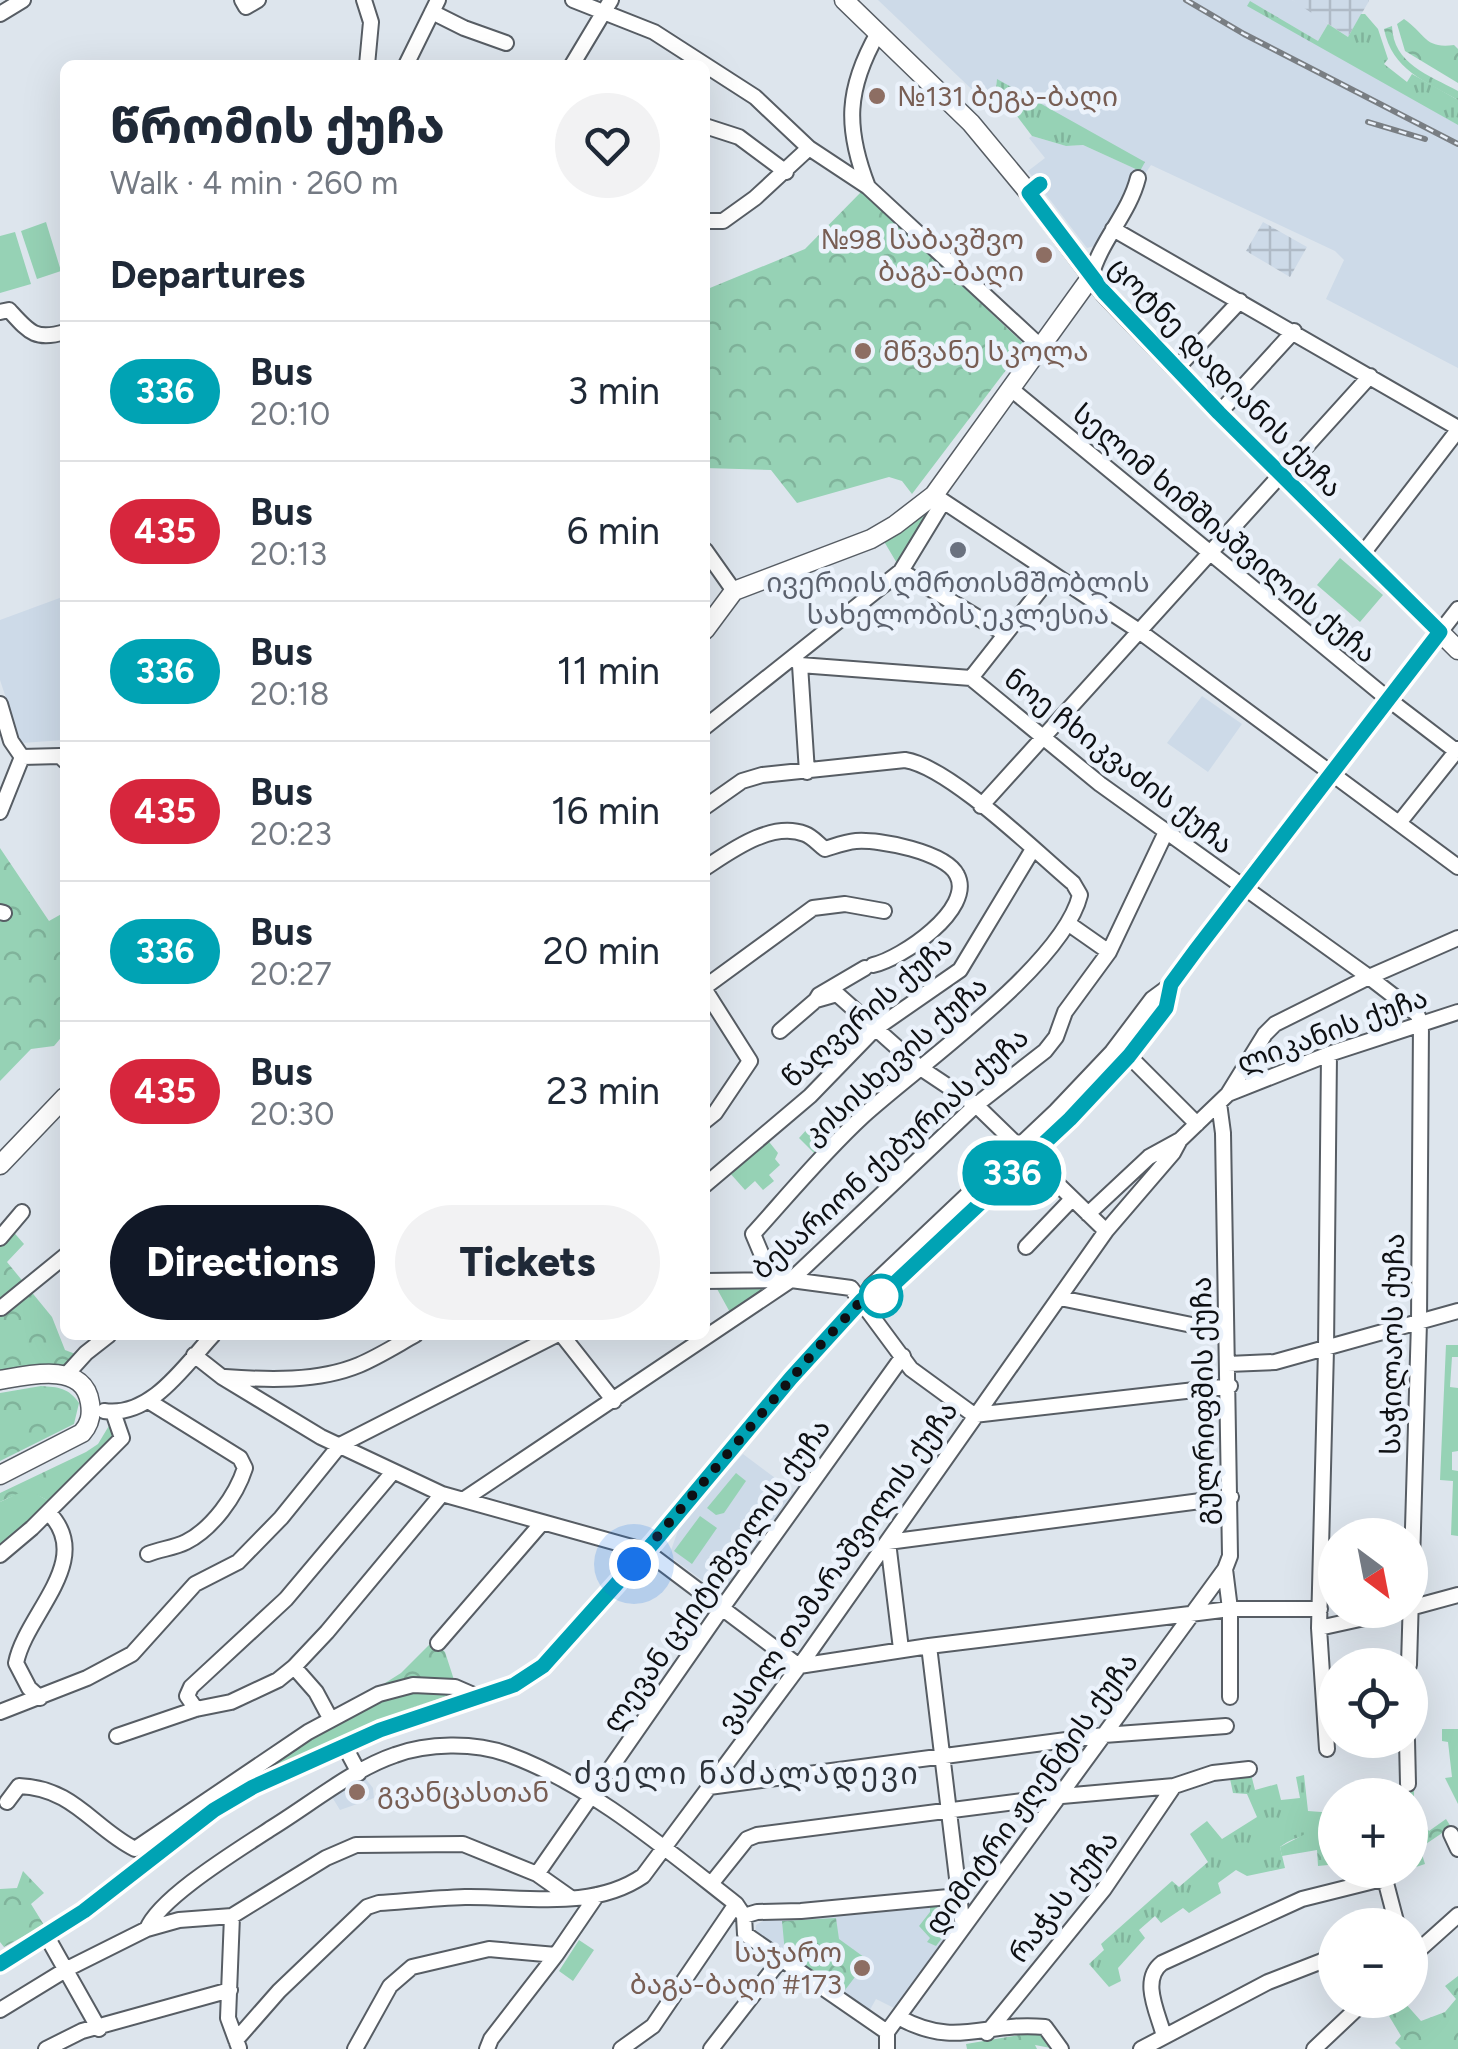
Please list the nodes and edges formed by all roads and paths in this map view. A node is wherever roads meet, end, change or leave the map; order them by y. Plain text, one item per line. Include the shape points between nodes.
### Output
1 (23, 0) edge
2 (364, 0) edge
3 (573, 0) edge
4 (844, 0) edge
5 (435, 6) edge
6 (607, 6) edge
7 (0, 14) edge
8 (878, 33) junction
9 (506, 44) dead end
10 (367, 60) edge
11 (408, 60) edge
12 (575, 60) edge
13 (700, 60) edge
14 (710, 66) edge
15 (710, 128) edge
16 (809, 148) junction
17 (786, 172) junction
18 (1138, 178) dead end
19 (868, 187) junction
20 (710, 221) edge
21 (1113, 229) junction
22 (1091, 277) junction
23 (1240, 301) junction
24 (0, 312) edge
25 (1294, 332) junction
26 (60, 333) edge
27 (1041, 347) junction
28 (1176, 368) junction
29 (1370, 376) junction
30 (1011, 389) junction
31 (1219, 413) junction
32 (1458, 428) edge
33 (1282, 474) junction
34 (938, 498) junction
35 (1209, 554) junction
36 (1361, 556) junction
37 (710, 557) edge
38 (901, 571) junction
39 (1052, 576) junction
40 (734, 591) junction
41 (1458, 609) edge
42 (710, 623) edge
43 (1139, 630) junction
44 (1440, 632) junction
45 (1005, 634) junction
46 (1458, 650) edge
47 (797, 661) junction
48 (971, 678) junction
49 (1388, 700) junction
50 (0, 704) edge
51 (710, 723) edge
52 (1043, 738) junction
53 (1457, 750) edge
54 (60, 756) edge
55 (22, 757) junction
56 (1332, 771) junction
57 (807, 772) junction
58 (710, 803) edge
59 (980, 806) junction
60 (0, 812) edge
61 (1400, 823) junction
62 (1165, 834) junction
63 (1033, 850) junction
64 (710, 865) edge
65 (1458, 868) edge
66 (1242, 887) junction
67 (884, 911) dead end
68 (1070, 924) junction
69 (1458, 938) edge
70 (1110, 952) junction
71 (1370, 977) junction
72 (710, 984) edge
73 (1171, 984) junction
74 (710, 996) edge
75 (1152, 999) junction
76 (816, 1000) junction
77 (1166, 1008) junction
78 (1458, 1012) edge
79 (1421, 1023) junction
80 (875, 1029) junction
81 (780, 1031) dead end
82 (1328, 1054) junction
83 (1129, 1056) junction
84 (919, 1067) junction
85 (1223, 1098) junction
86 (60, 1101) edge
87 (976, 1105) junction
88 (710, 1117) edge
89 (1197, 1124) junction
90 (1180, 1140) junction
91 (1024, 1151) junction
92 (0, 1164) edge
93 (710, 1180) edge
94 (1072, 1199) junction
95 (22, 1212) dead end
96 (1088, 1214) junction
97 (1106, 1231) junction
98 (0, 1238) edge
99 (1026, 1247) dead end
100 (60, 1260) edge
101 (772, 1279) junction
102 (791, 1280) junction
103 (710, 1281) edge
104 (1060, 1298) junction
105 (862, 1300) junction
106 (2, 1308) edge
107 (1458, 1311) edge
108 (1419, 1322) junction
109 (1226, 1332) junction
110 (710, 1335) edge
111 (102, 1340) edge
112 (208, 1340) edge
113 (406, 1340) edge
114 (549, 1340) edge
115 (563, 1340) edge
116 (703, 1340) edge
117 (1326, 1349) junction
118 (194, 1356) junction
119 (903, 1356) junction
120 (1228, 1364) junction
121 (66, 1375) junction
122 (222, 1377) junction
123 (0, 1380) edge
124 (1230, 1386) junction
125 (614, 1401) junction
126 (150, 1402) junction
127 (92, 1409) junction
128 (112, 1412) junction
129 (974, 1415) junction
130 (340, 1444) junction
131 (393, 1472) junction
132 (0, 1475) edge
133 (442, 1494) junction
134 (1230, 1497) junction
135 (463, 1500) junction
136 (48, 1512) junction
137 (1322, 1518) edge
138 (1411, 1518) edge
139 (541, 1524) junction
140 (888, 1542) junction
141 (646, 1551) junction
142 (0, 1554) edge
143 (148, 1554) dead end
144 (1225, 1569) junction
145 (1458, 1595) edge
146 (1428, 1603) edge
147 (722, 1608) junction
148 (1318, 1608) edge
149 (1230, 1609) junction
150 (1190, 1614) junction
151 (1319, 1628) edge
152 (438, 1642) dead end
153 (929, 1646) junction
154 (1320, 1648) edge
155 (901, 1650) junction
156 (800, 1666) junction
157 (294, 1668) junction
158 (478, 1697) junction
159 (1230, 1697) dead end
160 (40, 1698) junction
161 (196, 1709) junction
162 (0, 1712) edge
163 (330, 1718) junction
164 (1224, 1726) dead end
165 (117, 1736) dead end
166 (1104, 1736) junction
167 (344, 1744) junction
168 (944, 1758) junction
169 (1250, 1769) dead end
170 (359, 1773) junction
171 (1174, 1786) junction
172 (709, 1787) junction
173 (1062, 1796) junction
174 (591, 1797) junction
175 (7, 1802) dead end
176 (950, 1812) junction
177 (664, 1850) junction
178 (538, 1874) junction
179 (711, 1884) junction
180 (597, 1894) junction
181 (959, 1896) junction
182 (571, 1898) junction
183 (1393, 1908) edge
184 (740, 1910) junction
185 (1458, 1914) edge
186 (232, 1916) junction
187 (147, 1928) junction
188 (963, 1928) junction
189 (46, 1935) junction
190 (1428, 1941) edge
191 (556, 1955) junction
192 (781, 1958) junction
193 (1318, 1963) edge
194 (0, 1964) edge
195 (67, 1969) junction
196 (230, 1990) junction
197 (0, 2010) edge
198 (900, 2018) junction
199 (1347, 2018) edge
200 (99, 2029) junction
201 (987, 2033) junction
202 (1164, 2036) junction
203 (885, 2044) edge
204 (238, 2045) edge
205 (46, 2049) edge
206 (355, 2049) edge
207 (487, 2049) edge
208 (620, 2049) edge
209 (711, 2049) edge
210 (1062, 2049) edge
211 (1141, 2049) edge
212 (1314, 2049) edge

1 - 7 street
2 - 10 street
3 - 6 street
4 - 8 main road, ცოტნე დადიანის ქუჩა
5 - 9 street via 464,28
5 - 11 street
6 - 12 street
6 - 13 street
8 - 19 street via 868,49 850,132
8 - 22 main road, ცოტნე დადიანის ქუჩა via 971,123
14 - 16 street
15 - 17 street via 739,137
16 - 17 street
16 - 19 street
17 - 20 street via 723,221
18 - 21 street
19 - 27 street
21 - 22 street
21 - 23 street
22 - 27 main road
22 - 28 main road, ცოტნე დადიანის ქუჩა
23 - 25 street
23 - 28 street
24 - 26 street via 9,310 36,334
25 - 29 street
25 - 31 street
27 - 30 main road
28 - 31 main road, ცოტნე დადიანის ქუჩა
29 - 32 street
29 - 33 street
30 - 34 main road
30 - 35 street, სელიმ ხიმშიაშვილის ქუჩა
31 - 33 main road, ცოტნე დადიანის ქუჩა
32 - 36 street
33 - 35 street
33 - 36 main road, ცოტნე დადიანის ქუჩა
34 - 38 street
34 - 39 street
34 - 40 main road via 872,538
35 - 43 street
35 - 49 street, სელიმ ხიმშიაშვილის ქუჩა
36 - 44 main road, ცოტნე დადიანის ქუჩა
37 - 40 street
38 - 45 street
38 - 47 street
39 - 43 street
39 - 45 street
40 - 42 main road
41 - 44 street
43 - 52 street
43 - 56 street
44 - 46 main road, ცოტნე დადიანის ქუჩა
44 - 49 street
45 - 48 street
47 - 48 street, ნოე ჩხიკვაძის ქუჩა
47 - 51 street
47 - 57 street
48 - 52 street, ნოე ჩხიკვაძის ქუჩა
49 - 53 street, სელიმ ხიმშიაშვილის ქუჩა
49 - 56 street
50 - 55 street
52 - 59 street
52 - 62 street, ნოე ჩხიკვაძის ქუჩა
53 - 61 street
54 - 55 street
55 - 60 street
56 - 61 street
56 - 66 street
57 - 58 street via 742,781
57 - 59 street via 918,762
59 - 63 street
61 - 65 street
62 - 66 street, ნოე ჩხიკვაძის ქუჩა
62 - 70 street, ბესარიონ ქებურიას ქუჩა
63 - 68 street via 1080,895
63 - 80 street, წაღვერის ქუჩა via 960,970
64 - 76 street via 750,840 791,831 825,848 856,841 903,846 952,868 958,893 938,927
66 - 71 street, ნოე ჩხიკვაძის ქუჩა
66 - 73 street
67 - 72 street via 845,904 813,908
68 - 70 street
68 - 84 street, კისისხევის ქუჩა via 1024,978
69 - 71 street
70 - 87 street, ბესარიონ ქებურიას ქუჩა via 1045,1051
71 - 79 street, ნოე ჩხიკვაძის ქუჩა
71 - 85 street via 1275,1024
73 - 75 street
73 - 77 street
74 - 88 street via 750,1061
75 - 77 street
75 - 91 street
76 - 80 street via 837,994
76 - 81 street
77 - 83 street
78 - 79 street, ლიკანის ქუჩა
79 - 82 street, ლიკანის ქუჩა
79 - 108 street, საჭილაოს ქუჩა
80 - 84 street
80 - 93 street, წაღვერის ქუჩა via 810,1096
82 - 85 street, ლიკანის ქუჩა
82 - 117 street
83 - 89 street
83 - 91 street
84 - 87 street
84 - 101 street, კისისხევის ქუჩა via 860,1118 753,1234
85 - 89 street, ლიკანის ქუჩა
85 - 109 street, გულრიფშის ქუჩა
86 - 92 main road
87 - 91 street
87 - 102 street, ბესარიონ ქებურიას ქუჩა
89 - 90 street, ლიკანის ქუჩა
90 - 96 street via 1149,1157
90 - 97 street, ლიკანის ქუჩა
91 - 94 street
91 - 105 street
94 - 96 street
94 - 99 street
95 - 98 street
96 - 97 street
97 - 104 street, ვასილ თამარაშვილის ქუჩა
100 - 106 street
101 - 102 street
101 - 103 street
102 - 105 street via 851,1288
102 - 110 street, ბესარიონ ქებურიას ქუჩა
104 - 109 street
104 - 129 street, ვასილ თამარაშვილის ქუჩა
105 - 119 street
105 - 141 street
107 - 108 street
108 - 117 street
108 - 138 street, საჭილაოს ქუჩა
109 - 120 street, გულრიფშის ქუჩა
111 - 121 street
112 - 118 street
113 - 122 street via 358,1366 331,1372
114 - 130 street
115 - 125 street
116 - 125 street, ბესარიონ ქებურიას ქუჩა
117 - 120 street
117 - 137 street
118 - 122 street
118 - 126 street
119 - 129 street via 910,1369
119 - 147 street, ლევან ცქიტიშვილის ქუჩა
120 - 124 street, გულრიფშის ქუჩა
121 - 123 main road
121 - 127 main road via 88,1394
122 - 130 street
124 - 129 street
124 - 134 street, გულრიფშის ქუჩა
125 - 135 street, ბესარიონ ქებურიას ქუჩა
126 - 128 street
126 - 143 street via 240,1458 245,1468 230,1500 197,1536
127 - 128 street
127 - 132 main road via 76,1437
128 - 136 street via 122,1438
129 - 140 street, ვასილ თამარაშვილის ქუჩა
130 - 131 street
130 - 160 street via 238,1562 195,1584 144,1644
131 - 133 street
131 - 161 street via 286,1599 191,1687 187,1696
133 - 135 street
133 - 157 street
134 - 140 street
134 - 144 street, გულრიფშის ქუჩა
135 - 139 street
136 - 142 street
136 - 160 street via 67,1559 16,1663
139 - 141 street
139 - 152 street
140 - 155 street
140 - 156 street, ვასილ თამარაშვილის ქუჩა
141 - 147 street
141 - 158 street via 543,1666
144 - 149 street, გულრიფშის ქუჩა
144 - 150 street, დიმიტრი ჟღენტის ქუჩა
145 - 146 street
147 - 156 street
147 - 174 street, ლევან ცქიტიშვილის ქუჩა
148 - 149 street
149 - 150 street
149 - 159 street, გულრიფშის ქუჩა
150 - 153 street
150 - 166 street, დიმიტრი ჟღენტის ქუჩა
151 - 154 street
153 - 155 street
153 - 168 street
155 - 156 street
156 - 172 street, ვასილ თამარაშვილის ქუჩა
157 - 161 street via 231,1702
157 - 163 street
158 - 163 street via 455,1687 413,1685
158 - 167 street
160 - 162 street
161 - 165 street
163 - 175 street via 136,1849 56,1793 20,1786
164 - 166 street
166 - 168 street
166 - 173 street, დიმიტრი ჟღენტის ქუჩა
167 - 170 street
167 - 189 street via 214,1810
168 - 172 street
168 - 176 street
169 - 171 street
170 - 174 street via 418,1748 472,1747 506,1753
170 - 187 street via 231,1854 156,1912
171 - 173 street
171 - 201 street, რაჭას ქუჩა via 1104,1889
172 - 177 street, ვასილ თამარაშვილის ქუჩა
173 - 176 street
173 - 188 street, დიმიტრი ჟღენტის ქუჩა
174 - 177 street
174 - 178 street, ლევან ცქიტიშვილის ქუჩა
176 - 179 street via 756,1834
176 - 181 street
177 - 179 street
177 - 180 street, ვასილ თამარაშვილის ქუჩა via 643,1876
178 - 182 street
178 - 186 street via 463,1844 356,1846
179 - 184 street
180 - 182 street, ვასილ თამარაშვილის ქუჩა
180 - 191 street
181 - 184 street
181 - 188 street
182 - 204 street, ვასილ თამარაშვილის ქუჩა via 467,1897 367,1906 279,1991
183 - 202 street via 1388,1886 1378,1880 1302,1899 1162,1963 1150,1982
184 - 192 street via 746,1934
184 - 208 street via 653,2026
185 - 190 street
186 - 187 street
186 - 196 street
187 - 195 street
188 - 198 street, დიმიტრი ჟღენტის ქუჩა
189 - 194 street
189 - 195 street
191 - 206 street via 489,1949 412,1968 390,1986
191 - 207 street
192 - 203 street
192 - 209 street
193 - 202 street
195 - 197 street
195 - 200 street
196 - 200 street
196 - 204 street via 228,2018
198 - 201 street via 932,2038
198 - 203 street, დიმიტრი ჟღენტის ქუჩა
199 - 212 street
200 - 205 street
201 - 210 street via 1045,2027
202 - 211 street

